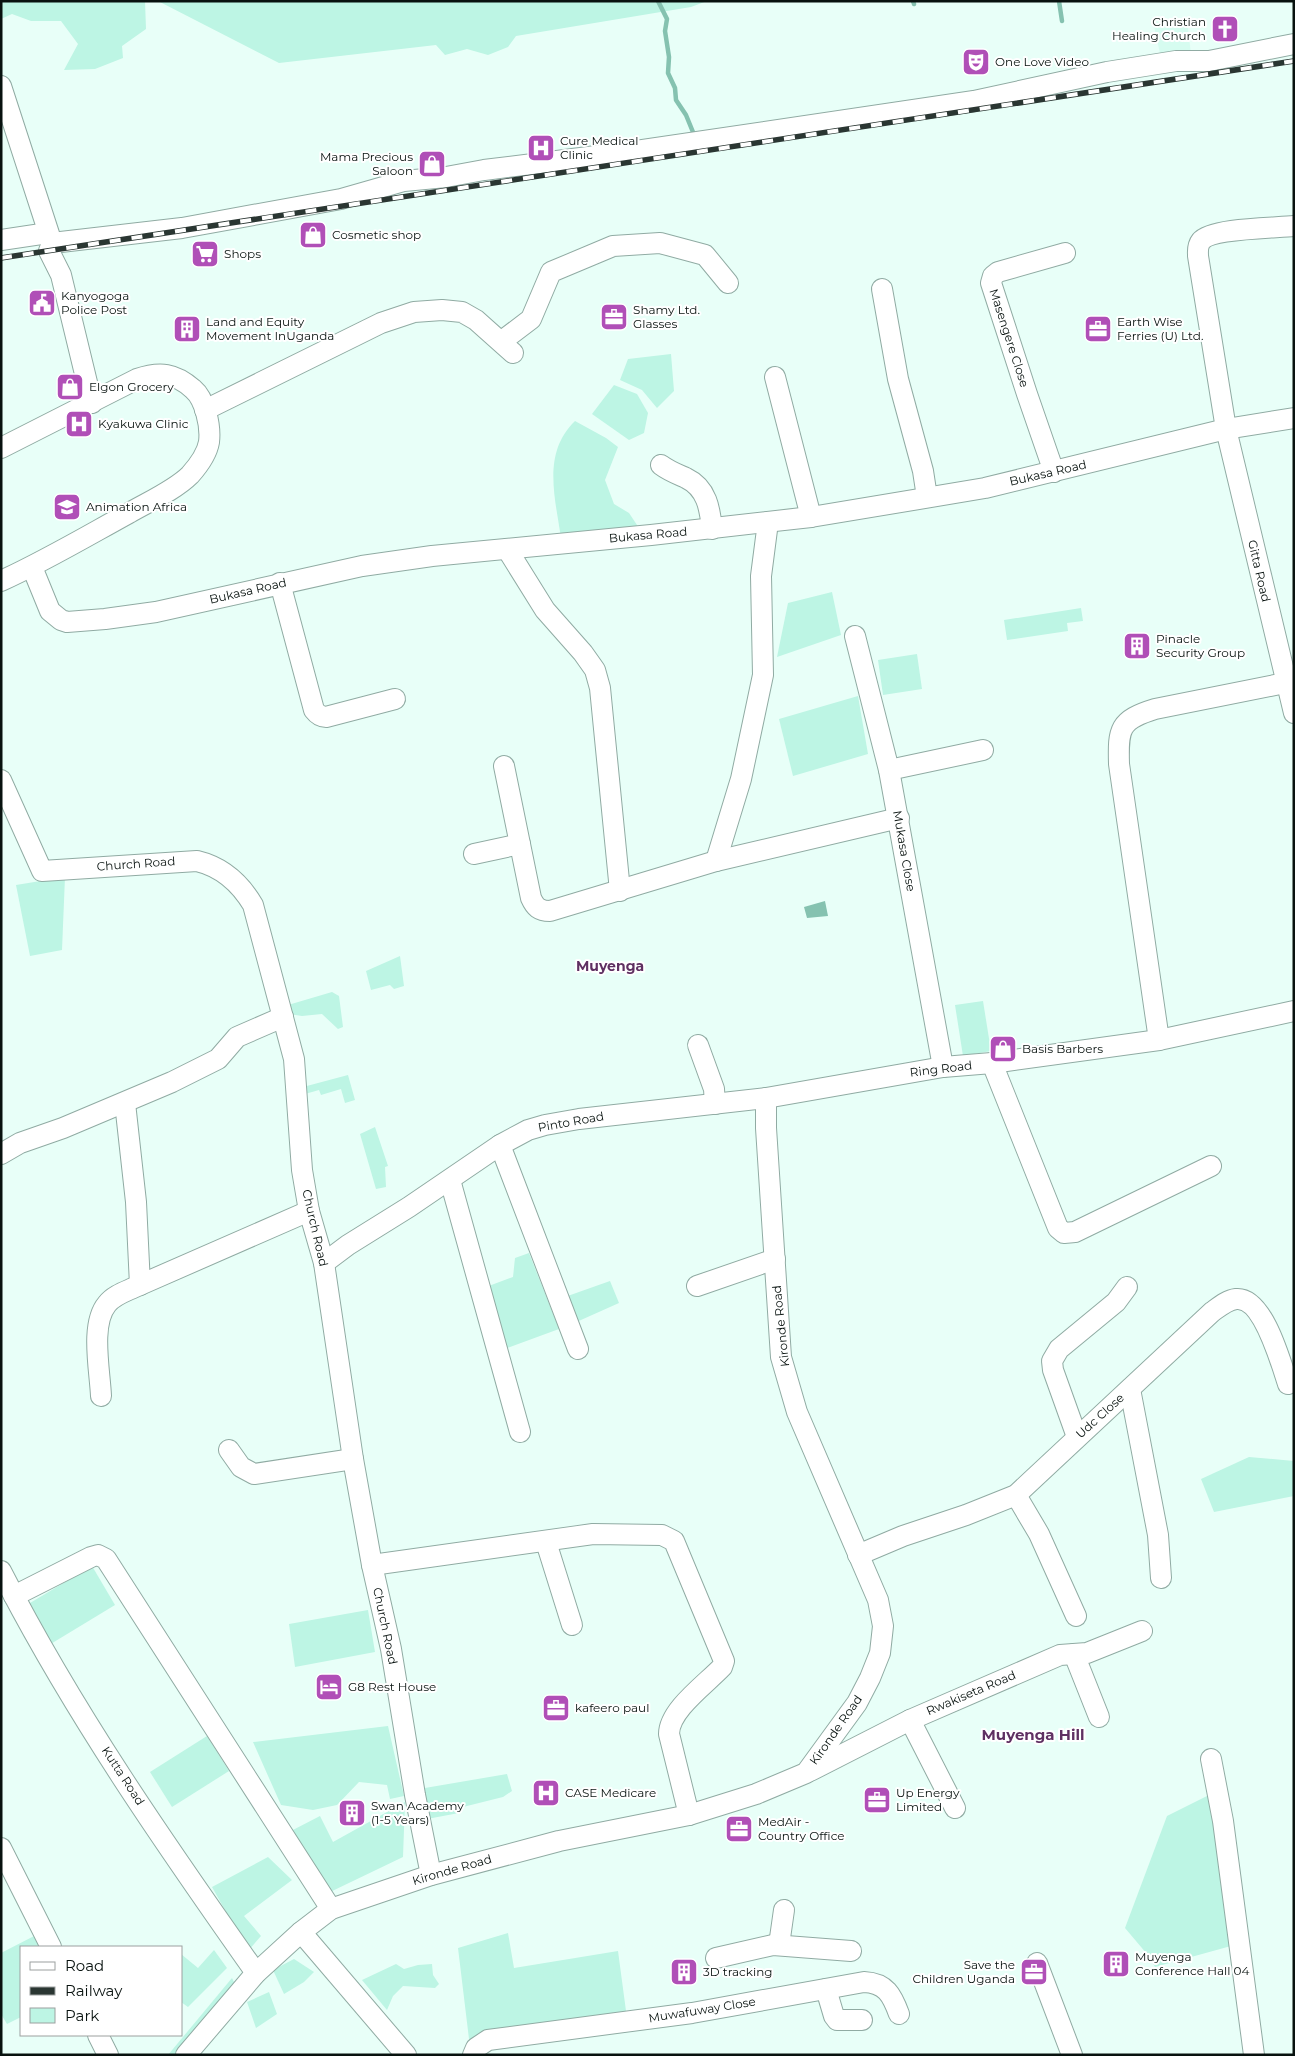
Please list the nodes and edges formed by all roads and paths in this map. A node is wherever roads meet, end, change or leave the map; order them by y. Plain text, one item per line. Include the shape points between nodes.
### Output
1 (1294, 44) edge
2 (1, 86) edge
3 (1294, 226) edge
4 (50, 238) junction
5 (1, 240) edge
6 (1065, 252) dead end
7 (728, 283) dead end
8 (882, 290) dead end
9 (775, 377) dead end
10 (92, 403) junction
11 (205, 410) junction
12 (1294, 418) edge
13 (1226, 429) junction
14 (1, 448) edge
15 (661, 465) dead end
16 (1054, 472) junction
17 (927, 498) junction
18 (811, 517) junction
19 (768, 522) junction
20 (712, 529) junction
21 (506, 548) junction
22 (32, 567) junction
23 (1, 581) edge
24 (280, 583) junction
25 (1274, 632) junction
26 (1294, 635) edge
27 (855, 636) dead end
28 (1285, 683) junction
29 (395, 699) dead end
30 (1294, 713) edge
31 (983, 750) dead end
32 (504, 766) dead end
33 (889, 770) junction
34 (1, 780) edge
35 (899, 818) junction
36 (520, 844) junction
37 (474, 854) dead end
38 (716, 861) junction
39 (620, 891) junction
40 (1294, 1011) edge
41 (283, 1017) junction
42 (1159, 1040) junction
43 (698, 1045) dead end
44 (992, 1063) junction
45 (943, 1068) junction
46 (766, 1098) junction
47 (125, 1102) junction
48 (715, 1104) junction
49 (500, 1145) junction
50 (1, 1154) edge
51 (1211, 1166) dead end
52 (450, 1180) junction
53 (309, 1211) junction
54 (776, 1260) junction
55 (324, 1263) junction
56 (140, 1285) junction
57 (697, 1286) dead end
58 (1127, 1287) dead end
59 (578, 1349) dead end
60 (1288, 1384) dead end
61 (1130, 1389) junction
62 (102, 1396) dead end
63 (520, 1432) dead end
64 (1077, 1437) junction
65 (229, 1450) dead end
66 (353, 1459) junction
67 (1016, 1495) junction
68 (546, 1542) junction
69 (858, 1555) junction
70 (372, 1565) junction
71 (1, 1571) edge
72 (1161, 1578) dead end
73 (14, 1596) junction
74 (1076, 1616) dead end
75 (572, 1625) dead end
76 (1142, 1631) dead end
77 (1074, 1654) junction
78 (1099, 1717) dead end
79 (910, 1720) junction
80 (1211, 1759) dead end
81 (806, 1772) junction
82 (955, 1808) dead end
83 (689, 1814) junction
84 (1, 1848) edge
85 (431, 1875) junction
86 (331, 1909) junction
87 (784, 1910) dead end
88 (301, 1932) junction
89 (779, 1945) junction
90 (50, 1946) edge
91 (851, 1951) dead end
92 (716, 1958) dead end
93 (1037, 1963) dead end
94 (256, 1973) junction
95 (826, 1989) junction
96 (899, 2014) dead end
97 (862, 2020) dead end
98 (98, 2036) edge
99 (108, 2055) edge
100 (186, 2055) edge
101 (406, 2055) edge
102 (473, 2055) edge
103 (1072, 2055) edge
104 (1254, 2055) edge

1 - 4 street via 1209,61 1176,61 1108,72 974,101 636,151 404,181 341,199 182,228
2 - 4 street
3 - 13 street, Gitta Road via 1210,234 1201,240 1198,248
4 - 5 street
4 - 10 street via 49,251 61,275
6 - 16 street, Masengere Close via 998,272 991,283
7 - 11 street via 705,255 660,243 613,246 551,272 530,319 508,347 462,312 427,310 404,314
8 - 17 street via 898,379 923,471
9 - 18 street
10 - 11 street via 137,379 165,374 182,379 201,398
10 - 14 street
11 - 22 street via 209,441 204,456 189,476 163,494
12 - 13 street, Bukasa Road
13 - 16 street, Bukasa Road
13 - 25 street, Gitta Road
15 - 20 street via 695,483 701,490 711,512
16 - 17 street, Bukasa Road
17 - 18 street, Bukasa Road
18 - 19 street, Bukasa Road
19 - 20 street, Bukasa Road
19 - 38 street via 761,576 763,674 741,779
20 - 21 street, Bukasa Road
21 - 24 street, Bukasa Road via 358,566
21 - 39 street via 545,610 595,670 600,688
22 - 23 street
22 - 24 street, Bukasa Road via 50,611 67,622 156,612
24 - 29 street via 314,710 326,717
25 - 26 street
25 - 28 street, Gitta Road
27 - 33 street, Mukasa Close
28 - 30 street, Gitta Road
28 - 42 street via 1155,709 1140,714 1121,728 1119,764
31 - 33 street
32 - 36 street
33 - 35 street, Mukasa Close
34 - 41 street, Church Road via 42,871 185,861 212,865 224,872 253,905
35 - 38 street
35 - 45 street, Mukasa Close
36 - 37 street
36 - 39 street via 530,898 542,911 550,912
38 - 39 street
40 - 42 street, Ring Road
41 - 47 street via 237,1036 218,1059
41 - 53 street, Church Road via 294,1059 299,1144
42 - 44 street, Ring Road
43 - 48 street via 712,1082
44 - 45 street, Ring Road
44 - 51 street via 1058,1228 1064,1233 1074,1232
45 - 46 street, Ring Road
46 - 48 street, Pinto Road
46 - 54 street, Kironde Road
47 - 50 street via 20,1143
47 - 56 street via 136,1202
48 - 49 street, Pinto Road via 579,1119 528,1130
49 - 52 street, Pinto Road
49 - 59 street
52 - 55 street, Pinto Road
52 - 63 street
53 - 55 street, Church Road
53 - 56 street
54 - 57 street
54 - 69 street, Kironde Road via 782,1357 789,1385 797,1412
55 - 66 street, Church Road
56 - 62 street via 118,1295 99,1317 97,1334
58 - 64 street via 1116,1302 1059,1349 1052,1361
60 - 61 street, Udc Close via 1258,1312 1244,1300 1236,1299 1212,1312
61 - 64 street, Udc Close
61 - 72 street via 1158,1535
64 - 67 street, Udc Close
65 - 66 street via 241,1467 254,1474
66 - 70 street, Church Road
67 - 69 street, Udc Close
67 - 74 street via 1039,1534
68 - 70 street
68 - 75 street
68 - 83 street via 593,1534 662,1535 671,1538 677,1546 724,1661 722,1668 676,1712 669,1726
69 - 81 street, Kironde Road via 878,1600 883,1626 880,1653 857,1703
70 - 85 street, Church Road via 391,1649
71 - 73 street, Kutta Road
73 - 86 street via 91,1557 98,1555 106,1559
73 - 94 street, Kutta Road via 80,1712
76 - 77 street, Rwakiseta Road via 1087,1653
77 - 78 street
77 - 79 street, Rwakiseta Road via 1060,1655
79 - 81 street, Rwakiseta Road
79 - 82 street
80 - 104 street via 1223,1821
81 - 83 street, Kironde Road via 756,1794
83 - 85 street, Kironde Road via 559,1841
84 - 90 street
85 - 86 street, Kironde Road
86 - 88 street, Kironde Road
87 - 89 street
88 - 94 street, Kironde Road
88 - 101 street
89 - 91 street
89 - 92 street
93 - 103 street
94 - 100 street, Kironde Road
95 - 96 street, Muwafuway Close via 876,1983 887,1991
95 - 97 street via 837,2020
95 - 102 street, Muwafuway Close via 692,2013 488,2040 476,2048
98 - 99 street

